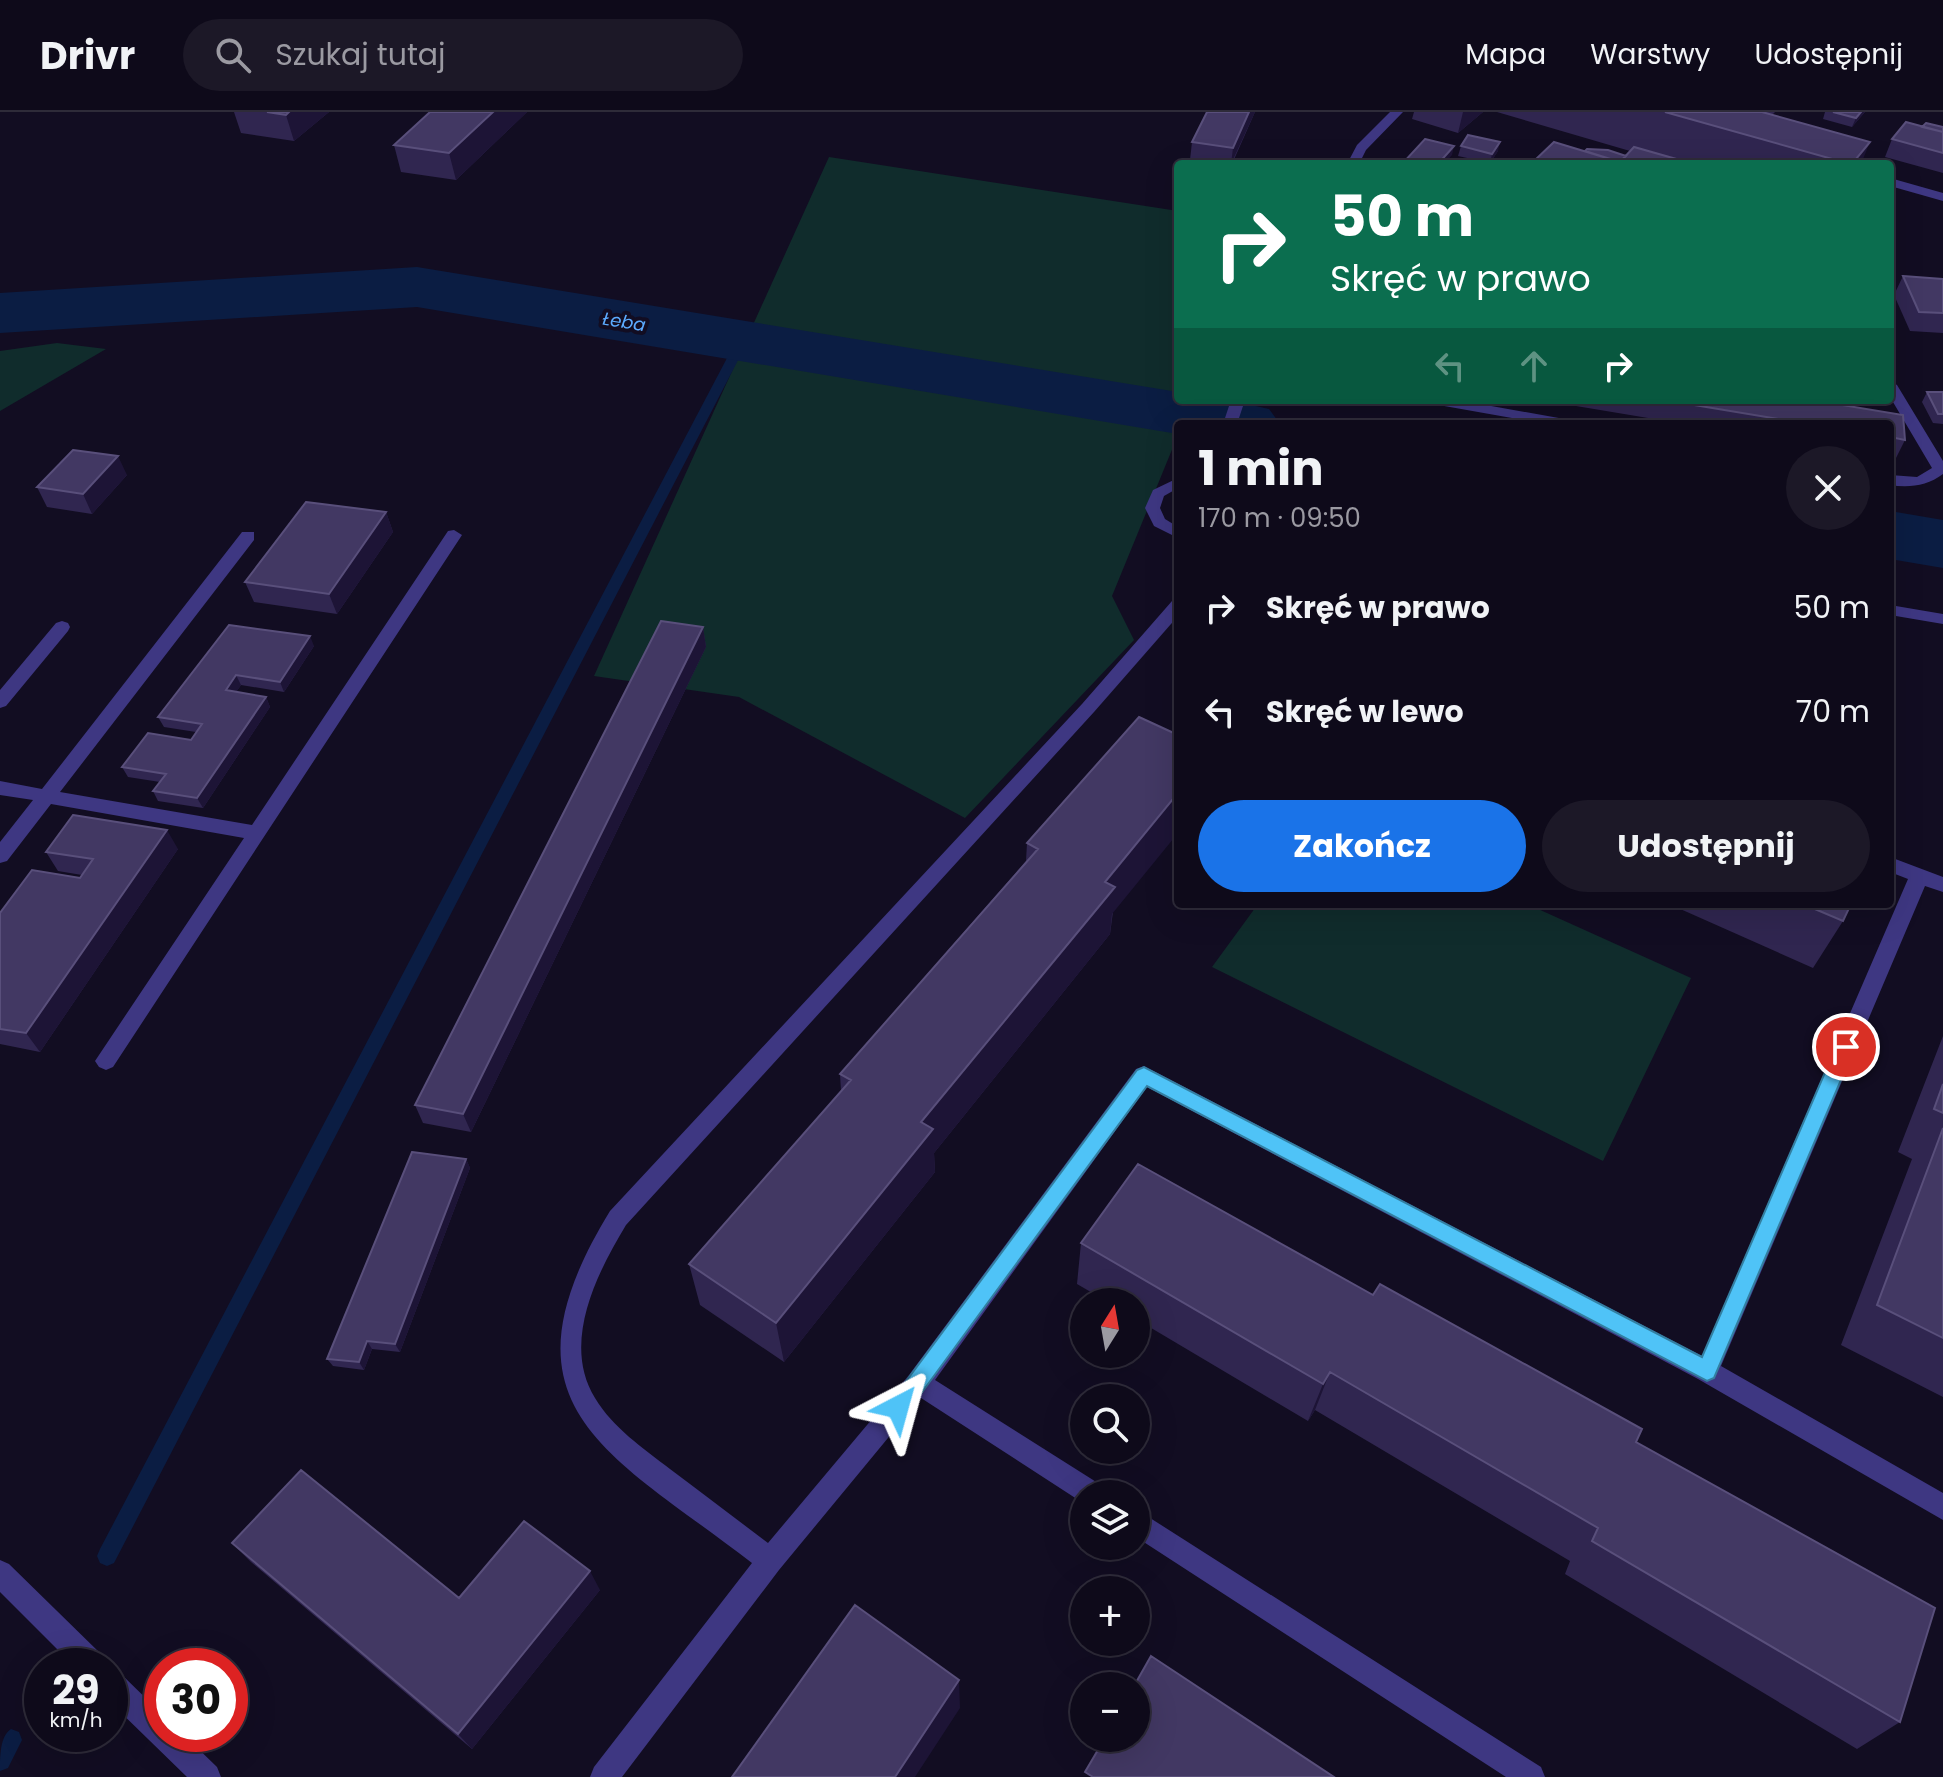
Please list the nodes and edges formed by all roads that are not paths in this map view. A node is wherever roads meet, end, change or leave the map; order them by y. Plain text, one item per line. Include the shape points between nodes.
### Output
1 (1397, 112) edge
2 (1355, 160) edge
3 (1894, 184) edge
4 (1943, 197) edge
5 (1894, 392) edge
6 (1456, 404) edge
7 (1547, 420) edge
8 (1894, 481) edge
9 (1174, 485) edge
10 (1174, 531) edge
11 (454, 535) dead end
12 (248, 536) dead end
13 (1174, 610) edge
14 (1894, 611) edge
15 (1943, 619) edge
16 (62, 627) dead end
17 (0, 702) edge
18 (0, 788) edge
19 (46, 796) junction
20 (255, 833) junction
21 (0, 856) edge
22 (1894, 866) edge
23 (1919, 876) junction
24 (1943, 885) edge
25 (106, 1061) dead end
26 (1707, 1371) junction
27 (918, 1383) junction
28 (1070, 1480) edge
29 (1943, 1507) edge
30 (1150, 1531) edge
31 (770, 1561) junction
32 (0, 1573) edge
33 (75, 1648) edge
34 (128, 1700) edge
35 (207, 1777) edge
36 (604, 1777) edge
37 (1531, 1777) edge

1 - 2 street
3 - 4 street
5 - 8 street via 1940,469 1931,478
6 - 7 street
9 - 10 street via 1152,500 1158,523
11 - 20 street
12 - 19 street
13 - 31 street via 643,1190 594,1255 569,1331 571,1370 582,1400 631,1455
14 - 15 street
16 - 17 street
18 - 19 street
19 - 20 street
19 - 21 street
20 - 25 street
22 - 23 street
23 - 24 street
23 - 26 street
26 - 27 street via 1144,1075
26 - 29 street
27 - 28 street
27 - 31 street
30 - 37 street
31 - 36 street
32 - 33 street
34 - 35 street

